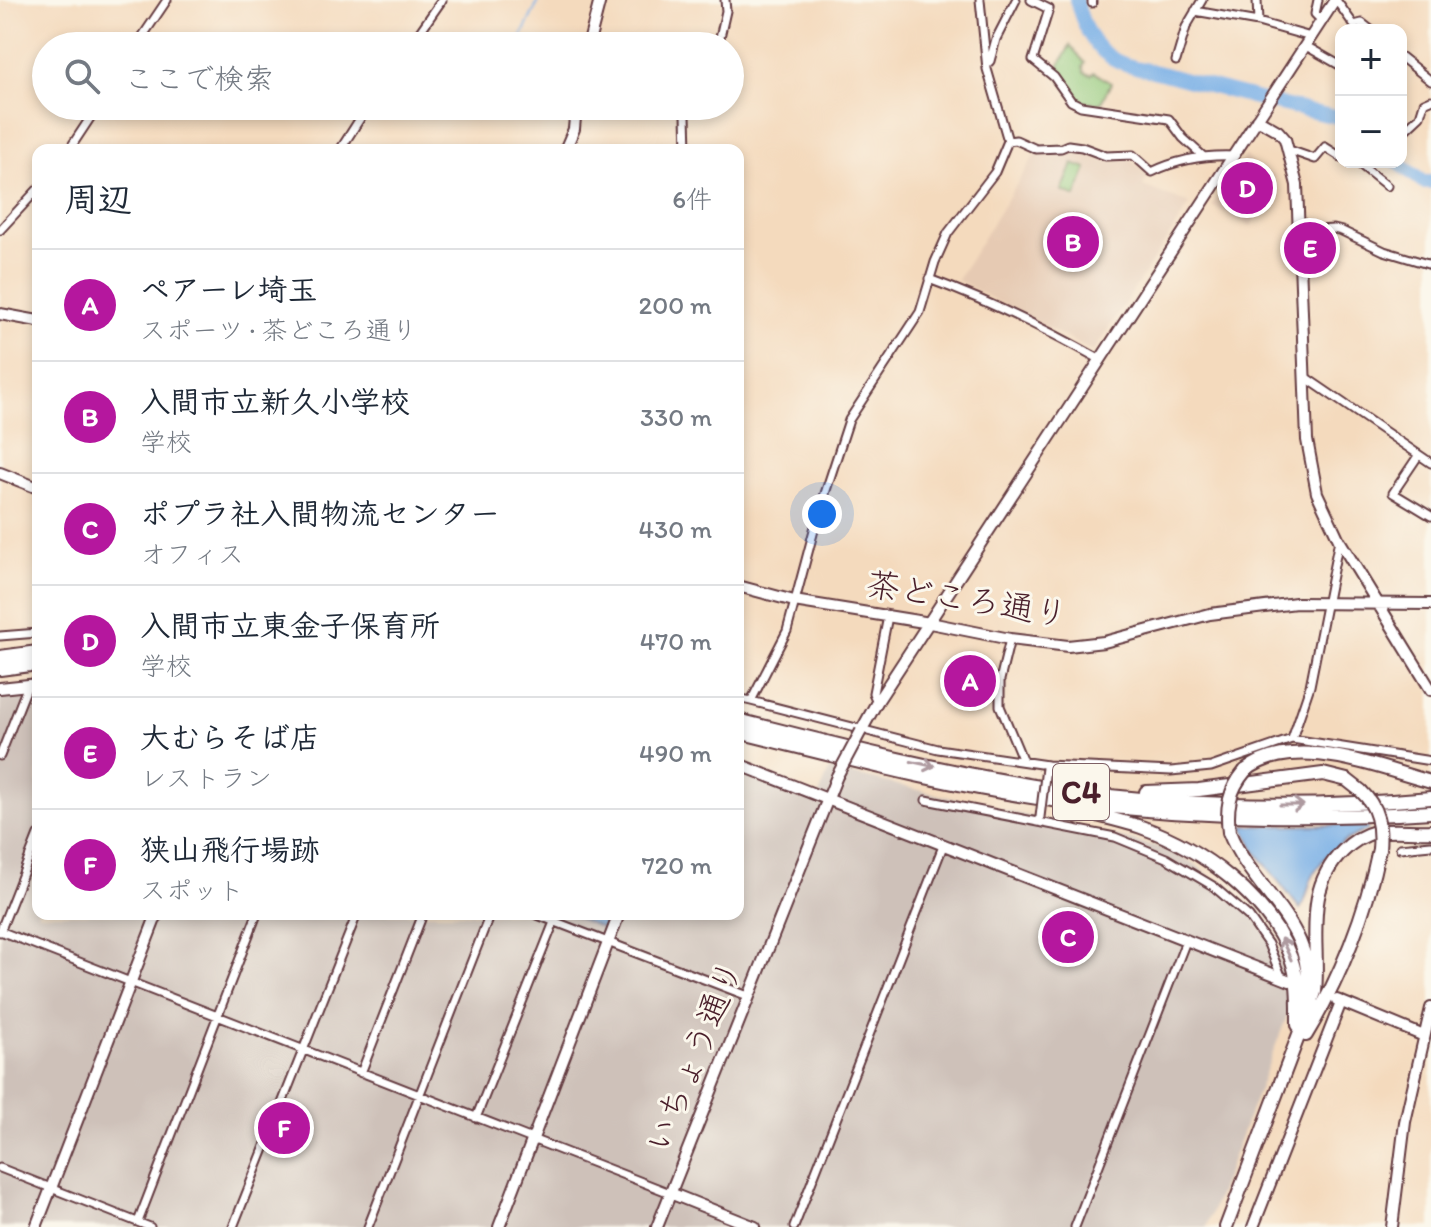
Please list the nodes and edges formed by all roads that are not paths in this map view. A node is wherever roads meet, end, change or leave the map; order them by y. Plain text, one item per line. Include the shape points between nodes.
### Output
1 (167, 0) edge
2 (442, 0) edge
3 (600, 0) edge
4 (725, 0) edge
5 (980, 0) edge
6 (1016, 0) edge
7 (1031, 0) edge
8 (1202, 0) edge
9 (1257, 0) edge
10 (1318, 0) edge
11 (1336, 0) edge
12 (1195, 11) junction
13 (1322, 21) junction
14 (1258, 22) junction
15 (1353, 24) edge
16 (145, 32) edge
17 (420, 32) edge
18 (592, 32) edge
19 (721, 32) edge
20 (1308, 41) junction
21 (1176, 61) dead end
22 (1335, 61) edge
23 (1407, 62) edge
24 (987, 64) junction
25 (1431, 81) edge
26 (1431, 100) edge
27 (1259, 116) junction
28 (89, 120) edge
29 (359, 120) edge
30 (575, 120) edge
31 (687, 120) edge
32 (1407, 128) edge
33 (1008, 141) junction
34 (73, 144) edge
35 (344, 144) edge
36 (568, 144) edge
37 (687, 144) edge
38 (1289, 150) junction
39 (1335, 153) edge
40 (1233, 156) junction
41 (1204, 157) junction
42 (1361, 168) edge
43 (1387, 186) dead end
44 (32, 195) edge
45 (0, 230) edge
46 (1300, 231) junction
47 (1431, 265) edge
48 (929, 279) junction
49 (0, 314) edge
50 (32, 320) edge
51 (1101, 360) junction
52 (1305, 377) junction
53 (1418, 456) junction
54 (1431, 463) edge
55 (0, 473) edge
56 (32, 486) edge
57 (1431, 516) edge
58 (1339, 540) junction
59 (744, 588) edge
60 (794, 601) junction
61 (1326, 602) junction
62 (1377, 603) junction
63 (1431, 604) edge
64 (888, 616) junction
65 (930, 623) junction
66 (32, 633) edge
67 (0, 636) edge
68 (1010, 639) junction
69 (32, 653) edge
70 (0, 657) edge
71 (32, 665) edge
72 (0, 669) edge
73 (32, 685) edge
74 (32, 687) edge
75 (0, 688) edge
76 (1431, 690) edge
77 (744, 699) edge
78 (751, 701) junction
79 (877, 702) junction
80 (744, 721) edge
81 (861, 731) junction
82 (744, 733) edge
83 (1292, 739) junction
84 (0, 756) edge
85 (1023, 761) junction
86 (1431, 761) edge
87 (744, 766) edge
88 (1047, 766) junction
89 (983, 777) junction
90 (1431, 782) edge
91 (960, 784) junction
92 (1431, 798) edge
93 (827, 799) junction
94 (926, 800) dead end
95 (1431, 812) edge
96 (1039, 820) junction
97 (1431, 831) edge
98 (1431, 845) edge
99 (943, 846) junction
100 (1400, 848) dead end
101 (32, 850) edge
102 (155, 920) edge
103 (255, 920) edge
104 (355, 920) edge
105 (421, 920) edge
106 (488, 920) edge
107 (549, 920) edge
108 (617, 920) edge
109 (554, 922) junction
110 (0, 931) edge
111 (1186, 941) junction
112 (608, 942) junction
113 (1286, 980) joint
114 (131, 982) junction
115 (748, 996) junction
116 (1431, 1008) edge
117 (218, 1016) junction
118 (1298, 1025) junction
119 (1424, 1036) junction
120 (304, 1050) junction
121 (1289, 1064) junction
122 (361, 1073) junction
123 (420, 1095) junction
124 (476, 1118) junction
125 (531, 1140) junction
126 (0, 1168) edge
127 (51, 1187) junction
128 (670, 1193) junction
129 (138, 1222) junction
130 (36, 1227) edge
131 (150, 1227) edge
132 (233, 1227) edge
133 (368, 1227) edge
134 (499, 1227) edge
135 (657, 1227) edge
136 (755, 1227) edge
137 (794, 1227) edge
138 (1075, 1227) edge
139 (1219, 1227) edge
140 (1226, 1227) edge
141 (1253, 1227) edge
142 (1392, 1227) edge

1 - 16 street
2 - 17 street
3 - 18 street
4 - 19 street
5 - 24 street
6 - 24 street
7 - 41 street via 1049,9 1033,60 1071,101 1169,119
8 - 12 street
9 - 14 street
10 - 13 street via 1315,14
11 - 13 street, いちょう通り
11 - 15 street
12 - 14 street
12 - 21 street
13 - 20 street, いちょう通り
14 - 20 street
20 - 22 street
20 - 27 street, いちょう通り
23 - 25 street
24 - 33 street
26 - 32 street
27 - 38 street via 1278,131
27 - 40 street, いちょう通り
28 - 34 street
29 - 35 street
30 - 36 street
31 - 37 street
33 - 41 street via 1036,149 1068,145 1106,156 1133,155 1152,172
33 - 48 street via 995,172 948,233
38 - 39 street via 1315,159 1325,147
38 - 46 street
40 - 41 street
40 - 51 street, いちょう通り
42 - 43 street
44 - 45 street
46 - 47 street via 1342,231
46 - 52 street
48 - 51 street via 1044,328
48 - 60 street via 920,312 849,420
49 - 50 street
51 - 65 street, いちょう通り
52 - 53 street
52 - 58 street via 1311,471
53 - 54 street
53 - 57 street via 1393,493
55 - 56 street
58 - 61 street
58 - 62 street
59 - 60 street, 茶どころ通り
60 - 64 street, 茶どころ通り
60 - 78 street via 787,631
61 - 62 street, 茶どころ通り
61 - 68 street, 茶どころ通り via 1210,614 1104,642 1068,646
61 - 83 street via 1310,686
62 - 63 street, 茶どころ通り
62 - 76 street
64 - 65 street, 茶どころ通り
64 - 79 street via 873,693
65 - 68 street, 茶どころ通り
65 - 79 street, いちょう通り
66 - 67 street
68 - 85 street via 1000,706
69 - 70 highway
71 - 72 highway
73 - 75 street
74 - 84 street
77 - 78 street
78 - 81 street
79 - 81 street, いちょう通り
80 -> 89 highway, C4
81 - 85 street
81 - 93 street, いちょう通り, bridge
82 - 91 highway, C4
83 - 86 street
83 - 88 street via 1211,767 1171,771
85 - 88 street
87 - 93 street
88 - 96 street, bridge
89 -> 92 highway, C4 via 1098,794 1244,805
89 - 121 highway, bridge via 1156,792 1323,774 1347,780 1361,791 1378,820 1379,849 1371,884 1336,978
90 - 118 highway, bridge via 1335,757 1293,753 1265,759 1245,771 1233,788 1229,832 1301,943 1307,1000
91 - 95 highway, C4 via 1163,812 1305,818
118 -> 91 highway via 1296,976 1284,943 1253,901 1203,859 1170,839 1116,819
93 - 99 street
93 - 115 street, いちょう通り
94 - 96 street
96 - 113 street via 1115,837 1166,858 1213,886 1249,917
97 - 121 highway via 1374,832 1350,843 1331,862 1314,908 1315,992
98 - 100 street
99 - 111 street
99 - 137 street
101 - 110 street
102 - 114 street
103 - 117 street
104 - 120 street
105 - 122 street
106 - 123 street
107 - 109 street
108 - 112 street
109 - 112 street
109 - 124 street
110 - 114 street
111 - 113 street
111 - 138 street
112 - 115 street
112 - 125 street
114 - 117 street
114 - 127 street
115 - 128 street, いちょう通り
116 - 119 street
117 - 120 street
117 - 129 street
118 - 139 highway
119 - 141 street via 1336,1000
119 - 142 street via 1405,1122
120 - 122 street
120 - 132 street
121 - 140 highway
122 - 123 street
123 - 124 street
123 - 133 street
124 - 125 street
125 - 128 street
125 - 134 street
126 - 127 street
127 - 129 street
127 - 130 street
128 - 135 street, いちょう通り
128 - 136 street
129 - 131 street

